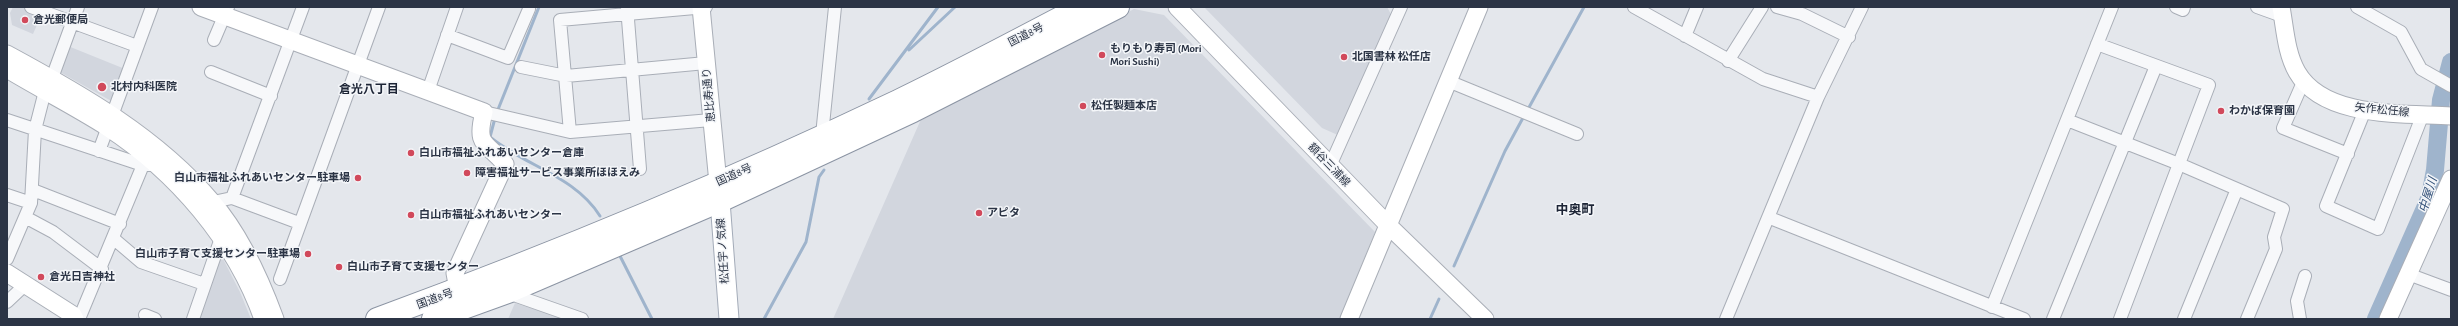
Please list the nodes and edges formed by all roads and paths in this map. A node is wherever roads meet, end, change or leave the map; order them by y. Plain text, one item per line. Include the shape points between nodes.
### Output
1 (31, 7) edge
2 (78, 7) edge
3 (152, 7) edge
4 (201, 7) edge
5 (303, 7) edge
6 (457, 7) edge
7 (701, 7) edge
8 (706, 7) edge
9 (834, 7) edge
10 (1081, 7) edge
11 (1118, 7) edge
12 (1177, 7) edge
13 (1479, 7) edge
14 (1634, 7) edge
15 (1697, 7) edge
16 (1762, 7) edge
17 (1778, 7) edge
18 (1862, 7) edge
19 (2112, 7) edge
20 (2176, 7) edge
21 (2184, 7) edge
22 (2257, 7) edge
23 (2357, 7) edge
24 (376, 8) edge
25 (527, 8) edge
26 (1399, 8) edge
27 (226, 11) edge
28 (627, 11) edge
29 (2282, 12) edge
30 (72, 22) junction
31 (447, 35) junction
32 (1685, 36) junction
33 (1849, 37) junction
34 (214, 40) dead end
35 (291, 40) junction
36 (2097, 44) junction
37 (137, 46) junction
38 (7, 54) edge
39 (1728, 60) junction
40 (706, 63) junction
41 (357, 64) junction
42 (2156, 66) junction
43 (521, 67) dead end
44 (7, 69) edge
45 (633, 69) junction
46 (211, 72) dead end
47 (566, 76) junction
48 (2304, 80) junction
49 (1448, 81) junction
50 (2447, 84) edge
51 (49, 85) junction
52 (428, 90) junction
53 (271, 96) junction
54 (1818, 97) junction
55 (2365, 110) junction
56 (492, 114) junction
57 (2436, 115) edge
58 (7, 120) edge
59 (711, 120) junction
60 (2067, 120) junction
61 (110, 121) junction
62 (638, 127) junction
63 (35, 130) junction
64 (570, 132) junction
65 (1577, 134) dead end
66 (822, 135) junction
67 (2125, 143) junction
68 (99, 151) junction
69 (2348, 154) junction
70 (2179, 164) junction
71 (149, 165) junction
72 (1330, 166) junction
73 (640, 169) dead end
74 (2451, 179) edge
75 (2237, 189) junction
76 (32, 190) junction
77 (719, 192) junction
78 (7, 195) edge
79 (232, 198) junction
80 (31, 202) junction
81 (213, 202) junction
82 (25, 217) junction
83 (1770, 218) junction
84 (299, 223) junction
85 (120, 224) junction
86 (1389, 226) junction
87 (221, 238) junction
88 (114, 239) junction
89 (7, 259) edge
90 (102, 269) junction
91 (7, 273) edge
92 (2408, 274) junction
93 (2305, 276) dead end
94 (280, 279) dead end
95 (26, 284) junction
96 (204, 284) junction
97 (458, 290) junction
98 (2451, 290) edge
99 (508, 292) junction
100 (7, 302) edge
101 (1992, 307) junction
102 (76, 318) edge
103 (193, 319) edge
104 (263, 319) edge
105 (276, 319) edge
106 (377, 319) edge
107 (433, 319) edge
108 (582, 319) edge
109 (729, 319) edge
110 (1349, 319) edge
111 (1485, 319) edge
112 (1726, 319) edge
113 (2024, 319) edge
114 (2053, 319) edge
115 (2120, 319) edge
116 (2184, 319) edge
117 (2247, 319) edge
118 (2300, 319) edge
119 (2388, 319) edge

1 - 30 street
2 - 30 street
3 - 37 street
4 - 27 street
5 - 35 street
6 - 31 street
7 - 8 street
7 - 28 street
7 - 40 street, 恵比寿通り
9 - 66 street
10 - 66 highway, 国道8号 via 898,101
11 - 77 highway, 国道8号 via 913,111
12 - 72 street, 額谷三浦線
13 - 49 street
14 - 32 street
15 - 32 street
16 - 39 street
17 - 33 street via 1808,16
18 - 33 street
19 - 36 street
20 - 21 street via 2183,10
22 - 29 street
23 - 50 street via 2401,32 2421,69
24 - 41 street
25 - 31 street via 508,58
26 - 72 street
27 - 34 street
27 - 35 street
28 - 45 street
28 - 47 street via 560,20
29 - 48 street, 矢作松任線 via 2292,60
30 - 37 street
30 - 51 street
31 - 52 street
32 - 39 street
33 - 54 street
35 - 41 street
35 - 53 street
36 - 42 street
36 - 60 street
37 - 61 street
38 - 51 street
39 - 54 street via 1763,79
40 - 45 street
40 - 59 street, 恵比寿通り
41 - 52 street
41 - 84 street
42 - 67 street
42 - 70 street via 2209,85
43 - 47 street
44 - 51 street
45 - 47 street
45 - 62 street
46 - 53 street
47 - 64 street
48 - 55 street, 矢作松任線 via 2315,93 2332,102
48 - 69 street via 2284,128
49 - 65 street
49 - 86 street
51 - 61 street
51 - 63 street
52 - 56 street
53 - 79 street
54 - 83 street
55 - 57 street, 矢作松任線
55 - 69 street
56 - 64 street
56 - 97 street via 480,131 485,146 498,155 505,164 455,273
57 - 69 street via 2378,229 2326,206
58 - 63 street
59 - 62 street
59 - 77 street, 恵比寿通り
60 - 67 street
60 - 101 street
61 - 68 street
61 - 71 street
61 - 81 street via 169,158
62 - 64 street
62 - 73 street
63 - 68 street
63 - 76 street
66 - 77 highway, 国道8号
67 - 70 street
67 - 114 street
68 - 71 street
70 - 75 street
70 - 115 street
71 - 85 street
71 - 87 street via 204,214
72 - 86 street, 額谷三浦線
74 - 92 street
75 - 116 street
75 - 117 street via 2283,209 2274,237 2276,249
76 - 80 street
76 - 85 street
77 - 97 highway, 国道8号
77 - 99 highway, 国道8号
77 - 109 main road, 松任宇ノ気線
78 - 80 street
79 - 81 street
79 - 84 street
80 - 82 street
81 - 105 street via 255,272
82 - 89 street
82 - 90 street via 53,232
83 - 101 street
83 - 112 street
84 - 94 street
85 - 88 street
86 - 110 street
86 - 111 street, 額谷三浦線
87 - 96 street
87 - 104 street via 244,275
88 - 90 street
88 - 96 street via 141,262
90 - 102 street
91 - 95 street
92 - 98 street
92 - 119 street
93 - 118 street via 2296,301
95 - 100 street
95 - 102 street
96 - 103 street
97 - 106 highway, 国道8号
99 - 107 highway, 国道8号
99 - 108 street
101 - 113 street

